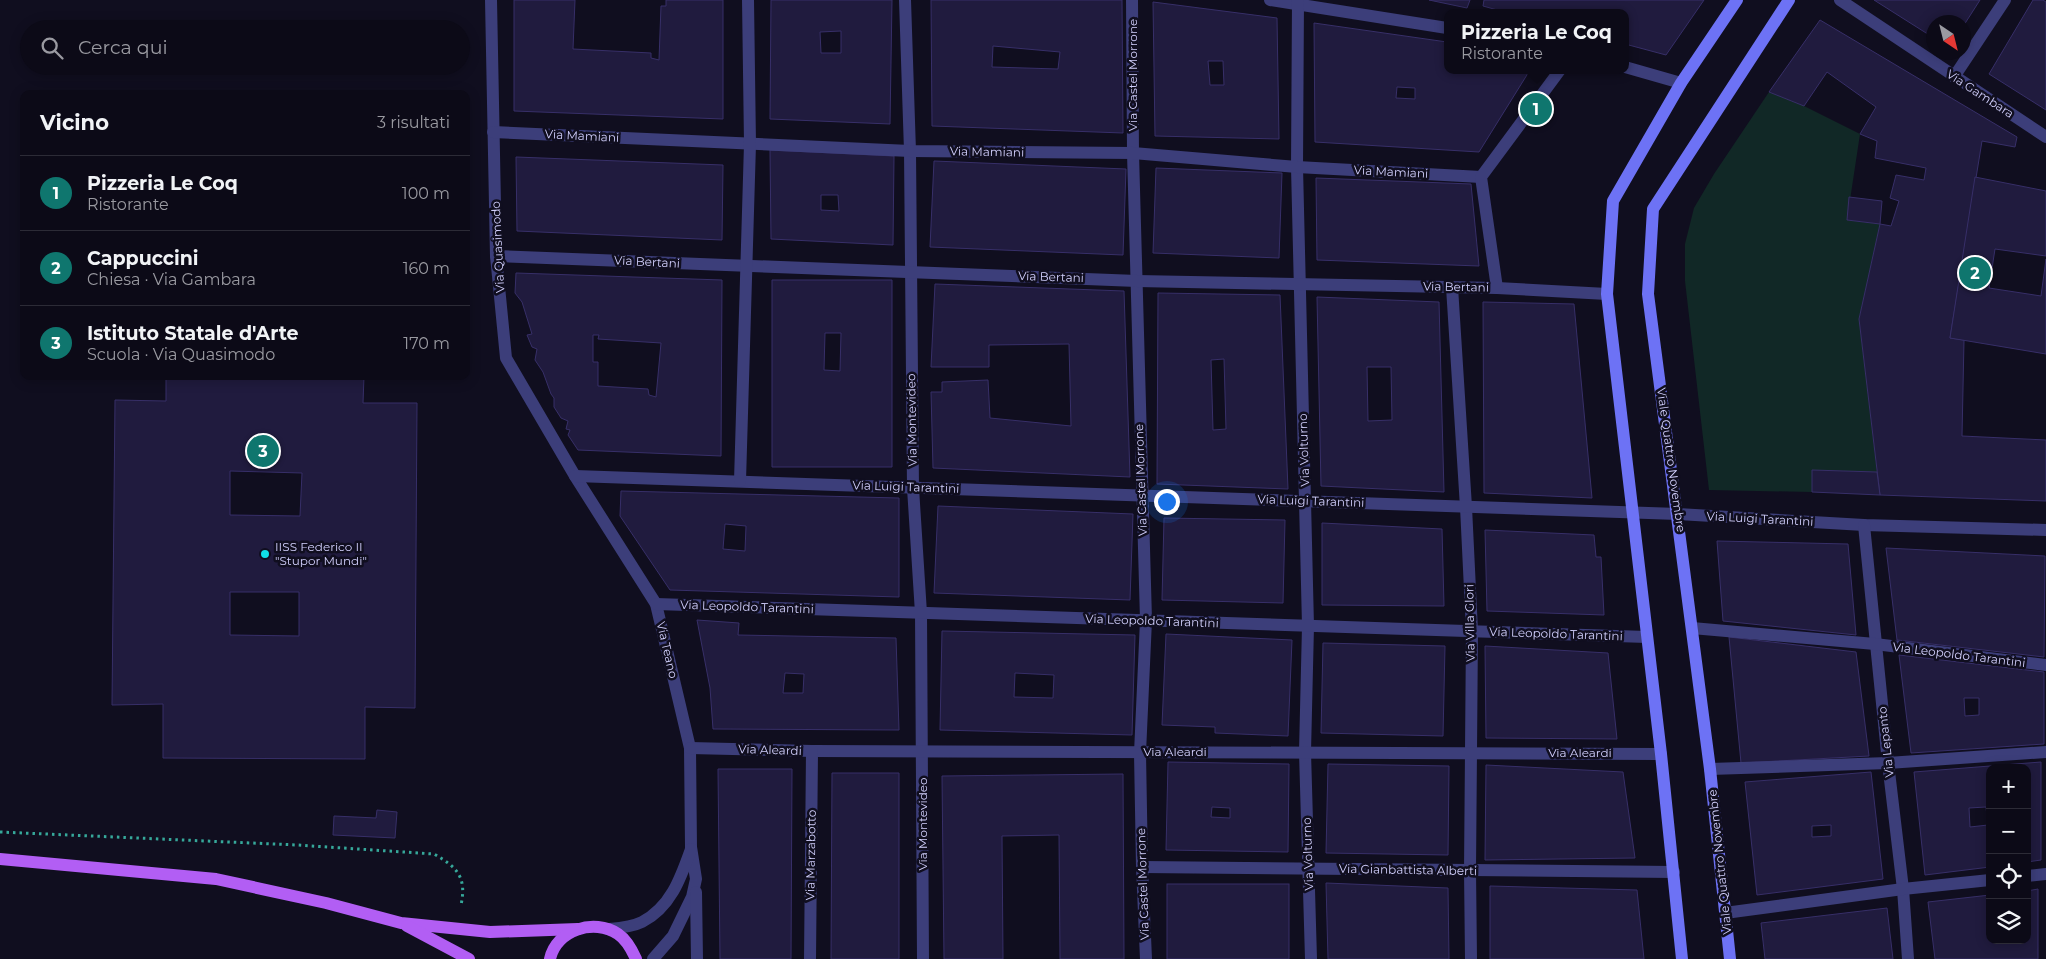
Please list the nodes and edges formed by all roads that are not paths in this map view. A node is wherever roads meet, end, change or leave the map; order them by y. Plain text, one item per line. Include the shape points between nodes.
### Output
1 (491, 0) edge
2 (748, 0) edge
3 (905, 0) edge
4 (1132, 0) edge
5 (1270, 0) edge
6 (1737, 0) edge
7 (1789, 0) edge
8 (1840, 0) edge
9 (2005, 0) edge
10 (1298, 2) edge
11 (1444, 27) edge
12 (1629, 68) edge
13 (1557, 74) edge
14 (1954, 77) junction
15 (1681, 83) junction
16 (493, 132) junction
17 (2046, 137) edge
18 (750, 144) junction
19 (910, 151) junction
20 (1133, 153) junction
21 (1297, 167) junction
22 (1480, 177) junction
23 (496, 256) junction
24 (747, 267) junction
25 (910, 272) junction
26 (1137, 281) junction
27 (1299, 283) junction
28 (1452, 287) junction
29 (1497, 288) junction
30 (1607, 294) junction
31 (575, 476) junction
32 (740, 481) junction
33 (913, 488) junction
34 (1141, 495) junction
35 (1305, 501) junction
36 (1466, 507) junction
37 (1634, 512) junction
38 (1678, 514) junction
39 (1864, 525) junction
40 (2046, 530) edge
41 (656, 604) junction
42 (920, 613) junction
43 (1146, 620) junction
44 (1308, 626) junction
45 (1692, 628) junction
46 (1472, 631) junction
47 (1647, 638) junction
48 (1875, 644) junction
49 (2046, 665) edge
50 (690, 748) junction
51 (812, 751) junction
52 (923, 752) junction
53 (1305, 752) junction
54 (2046, 752) edge
55 (1140, 753) junction
56 (1470, 753) junction
57 (1661, 754) junction
58 (1888, 763) junction
59 (1710, 769) junction
60 (692, 847) junction
61 (0, 859) edge
62 (1142, 867) junction
63 (1309, 869) junction
64 (1470, 870) junction
65 (1674, 872) junction
66 (2046, 874) edge
67 (2031, 876) edge
68 (696, 879) junction
69 (1986, 880) edge
70 (1903, 889) junction
71 (1725, 913) junction
72 (400, 923) junction
73 (578, 929) junction
74 (608, 929) junction
75 (469, 959) edge
76 (550, 959) edge
77 (636, 959) edge
78 (653, 959) edge
79 (697, 959) edge
80 (810, 959) edge
81 (923, 959) edge
82 (1146, 959) edge
83 (1311, 959) edge
84 (1472, 959) edge
85 (1682, 959) edge
86 (1730, 959) edge
87 (1908, 959) edge

1 - 16 street, Via Quasimodo
2 - 18 street
3 - 19 street, Via Montevideo
4 - 20 street, Via Castel Morrone
5 - 10 street
6 - 15 main road
7 - 38 main road, Viale Quattro Novembre via 1653,209 1648,294
8 - 14 street, Via Gambara
9 - 14 street
10 - 11 street
10 - 21 street, Via Volturno
12 - 15 street
13 - 22 street
14 - 17 street, Via Gambara
15 - 30 main road via 1613,201
16 - 18 street, Via Mamiani
16 - 23 street, Via Quasimodo
18 - 19 street, Via Mamiani
18 - 24 street
19 - 20 street, Via Mamiani
19 - 25 street, Via Montevideo
20 - 21 street, Via Mamiani
20 - 26 street, Via Castel Morrone
21 - 22 street, Via Mamiani
21 - 27 street, Via Volturno
22 - 29 street
23 - 24 street, Via Bertani
23 - 31 street, Via Quasimodo via 506,358
24 - 25 street, Via Bertani
24 - 32 street
25 - 26 street, Via Bertani
25 - 33 street, Via Montevideo
26 - 27 street, Via Bertani
26 - 34 street, Via Castel Morrone
27 - 28 street, Via Bertani
27 - 35 street, Via Volturno
28 - 29 street, Via Bertani
28 - 36 street, Via Villa Glori
29 - 30 street, Via Bertani
30 - 37 main road
31 - 32 street, Via Luigi Tarantini
31 - 41 street, Via Teano
32 - 33 street, Via Luigi Tarantini
33 - 34 street, Via Luigi Tarantini
33 - 42 street, Via Montevideo
34 - 35 street, Via Luigi Tarantini
34 - 43 street, Via Castel Morrone
35 - 36 street, Via Luigi Tarantini
35 - 44 street, Via Volturno
36 - 37 street, Via Luigi Tarantini
36 - 46 street, Via Villa Glori
37 - 38 street, Via Luigi Tarantini
37 - 47 main road
38 - 39 street, Via Luigi Tarantini
38 - 45 main road, Viale Quattro Novembre
39 - 40 street, Via Luigi Tarantini
39 - 48 street, Via Lepanto
41 - 42 street, Via Leopoldo Tarantini
41 - 50 street, Via Teano
42 - 43 street, Via Leopoldo Tarantini
42 - 52 street, Via Montevideo
43 - 44 street, Via Leopoldo Tarantini
43 - 55 street, Via Castel Morrone
44 - 46 street, Via Leopoldo Tarantini
44 - 53 street, Via Volturno
45 - 48 street, Via Leopoldo Tarantini
45 - 59 main road, Viale Quattro Novembre
46 - 47 street, Via Leopoldo Tarantini
46 - 56 street, Via Villa Glori
47 - 57 main road
48 - 49 street, Via Leopoldo Tarantini
48 - 58 street, Via Lepanto
50 - 51 street, Via Aleardi
50 - 60 street, Via Teano
51 - 52 street, Via Aleardi
51 - 80 street, Via Marzabotto
52 - 55 street, Via Aleardi
52 - 81 street, Via Montevideo
53 - 55 street, Via Aleardi
53 - 56 street, Via Aleardi
53 - 63 street, Via Volturno
54 - 58 street
55 - 62 street, Via Castel Morrone
56 - 57 street, Via Aleardi
56 - 64 street, Via Villa Glori
57 - 65 main road
58 - 59 street
58 - 70 street, Via Lepanto
59 - 71 main road, Viale Quattro Novembre
60 - 68 street, Via Teano
60 - 74 street, Via Teano via 677,888 656,913 641,922
61 - 72 main road via 216,879
62 - 63 street, Via Gianbattista Alberti
62 - 82 street, Via Castel Morrone
63 - 64 street, Via Gianbattista Alberti
63 - 83 street, Via Volturno
64 - 65 street, Via Gianbattista Alberti
64 - 84 street, Via Villa Glori
65 - 85 main road
66 - 67 street
68 - 78 street, Via Teano via 692,897 673,936
68 - 79 street, Via Teano
69 - 70 street
70 - 71 street
70 - 87 street, Via Lepanto
71 - 86 main road, Viale Quattro Novembre
72 - 73 main road via 490,932
72 - 75 main road
73 - 74 main road via 587,926
73 - 76 main road via 558,942
74 - 77 main road via 630,946

